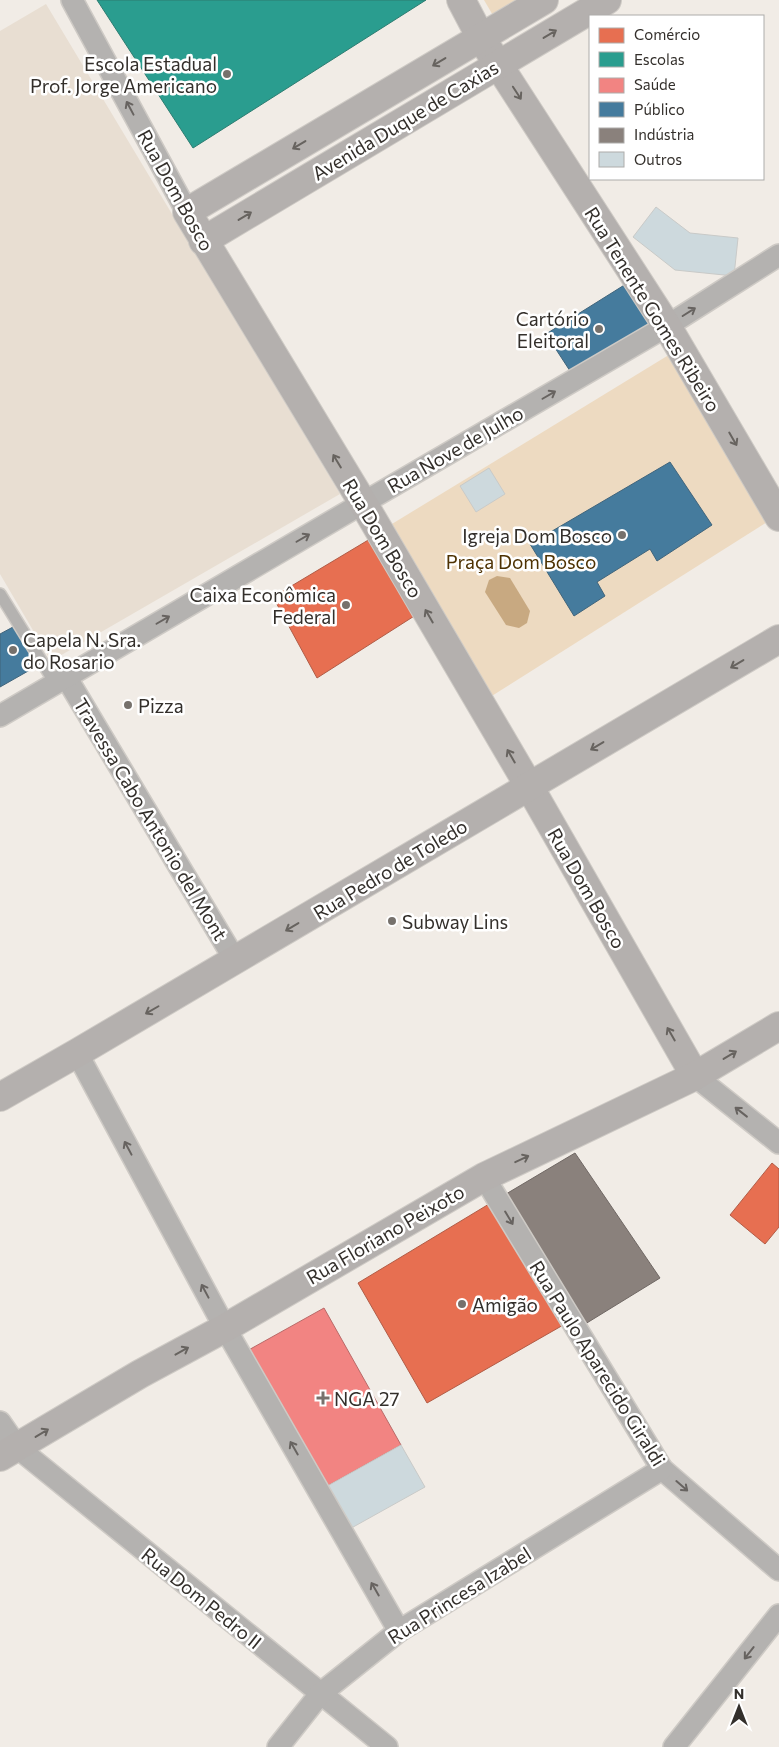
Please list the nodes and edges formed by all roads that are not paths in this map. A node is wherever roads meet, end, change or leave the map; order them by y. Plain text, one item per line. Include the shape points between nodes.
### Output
1 (72, 0) edge
2 (461, 0) edge
3 (544, 0) edge
4 (607, 0) edge
5 (481, 38) junction
6 (498, 65) junction
7 (187, 212) junction
8 (203, 241) junction
9 (779, 255) edge
10 (667, 326) junction
11 (363, 503) junction
12 (779, 517) edge
13 (0, 594) edge
14 (779, 639) edge
15 (61, 680) junction
16 (0, 716) edge
17 (529, 786) junction
18 (235, 960) junction
19 (779, 1026) edge
20 (77, 1053) junction
21 (695, 1076) junction
22 (0, 1097) edge
23 (779, 1143) edge
24 (484, 1176) junction
25 (225, 1328) junction
26 (0, 1422) edge
27 (9, 1453) edge
28 (662, 1469) junction
29 (779, 1570) edge
30 (779, 1615) edge
31 (399, 1631) junction
32 (320, 1694) junction
33 (278, 1747) edge
34 (387, 1747) edge
35 (674, 1747) edge

7 -> 1 street, Rua Dom Bosco
2 - 5 main road, Rua Tenente Gomes Ribeiro
3 - 5 main road, Avenida Duque de Caxias
6 -> 4 main road, Avenida Duque de Caxias
5 - 6 main road, Rua Tenente Gomes Ribeiro
5 -> 7 main road, Avenida Duque de Caxias
8 -> 6 main road, Avenida Duque de Caxias
6 -> 10 main road, Rua Tenente Gomes Ribeiro
7 - 8 main road, Rua Dom Bosco
11 -> 8 main road, Rua Dom Bosco
10 -> 9 street, Rua Nove de Julho
11 -> 10 street, Rua Nove de Julho
10 -> 12 main road, Rua Tenente Gomes Ribeiro
15 -> 11 street, Rua Nove de Julho
17 -> 11 main road, Rua Dom Bosco
13 - 15 lane
14 -> 17 main road, Rua Pedro de Toledo
15 - 16 street, Rua Nove de Julho
15 - 18 street, Travessa Cabo Antonio del Mont
17 -> 18 main road, Rua Pedro de Toledo
21 -> 17 main road, Rua Dom Bosco
18 -> 20 main road, Rua Pedro de Toledo
21 -> 19 main road, Rua Floriano Peixoto
20 - 22 main road, Rua Pedro de Toledo
25 -> 20 street
23 -> 21 street
24 -> 21 main road, Rua Floriano Peixoto
24 - 25 main road, Rua Floriano Peixoto
24 -> 28 street, Rua Paulo Aparecido Giraldi
27 -> 25 main road, Rua Floriano Peixoto via 140,1374
31 -> 25 street
26 - 27 street, Rua Dom Pedro II
27 - 32 street, Rua Dom Pedro II
28 -> 29 street, Rua Paulo Aparecido Giraldi
28 - 31 street, Rua Princesa Izabel
30 -> 35 street
31 - 32 street, Rua Princesa Izabel
32 - 33 street, Rua Princesa Izabel
32 - 34 street, Rua Dom Pedro II

